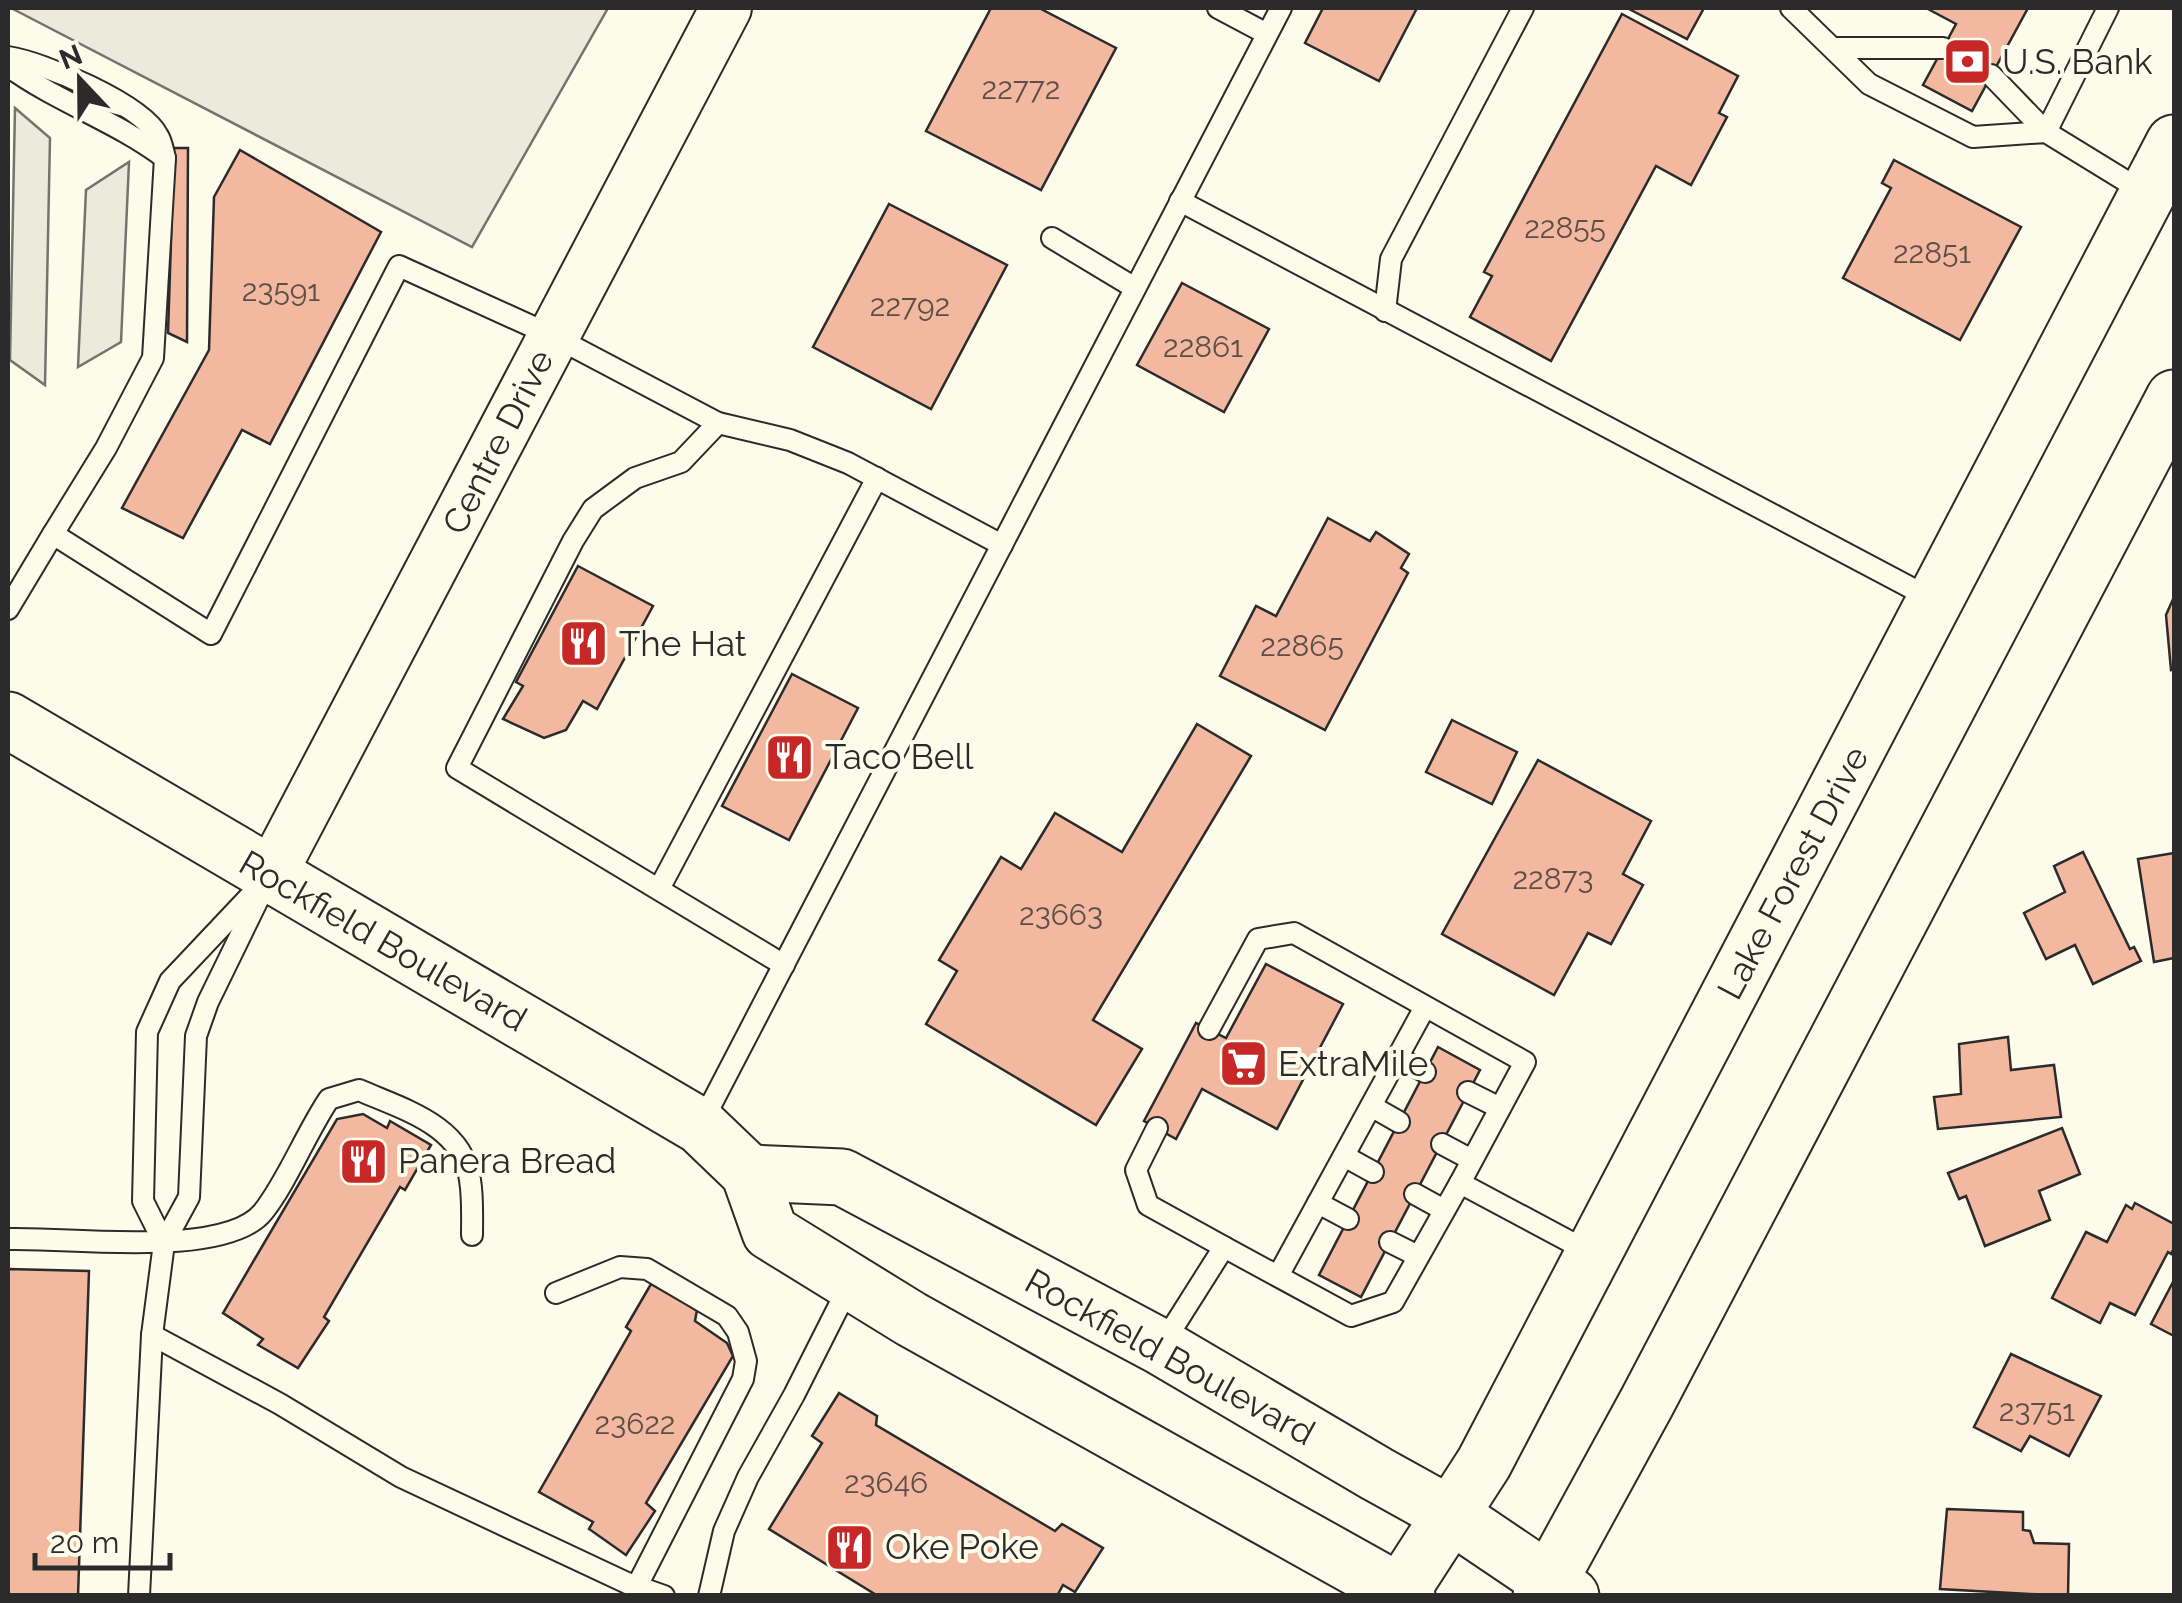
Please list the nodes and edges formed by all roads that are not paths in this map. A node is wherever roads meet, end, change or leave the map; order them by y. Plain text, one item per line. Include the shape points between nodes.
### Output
1 (726, 8) edge
2 (1218, 8) edge
3 (1280, 8) edge
4 (1523, 8) edge
5 (1791, 8) edge
6 (2108, 8) edge
7 (1266, 34) junction
8 (1833, 48) junction
9 (1943, 48) dead end
10 (8, 58) edge
11 (8, 66) edge
12 (1991, 75) dead end
13 (2046, 132) junction
14 (2174, 142) edge
15 (165, 158) junction
16 (2148, 194) junction
17 (1180, 201) junction
18 (1052, 238) dead end
19 (1135, 288) junction
20 (1385, 311) junction
21 (552, 336) junction
22 (2174, 398) edge
23 (718, 423) junction
24 (877, 478) junction
25 (54, 534) junction
26 (1002, 545) junction
27 (1935, 601) junction
28 (8, 609) edge
29 (8, 720) edge
30 (270, 876) junction
31 (659, 889) junction
32 (784, 964) junction
33 (1426, 1007) junction
34 (1209, 1029) dead end
35 (1398, 1058) junction
36 (1425, 1072) dead end
37 (1468, 1092) dead end
38 (1371, 1106) junction
39 (1500, 1108) junction
40 (1399, 1122) dead end
41 (700, 1126) junction
42 (1157, 1128) dead end
43 (1442, 1144) dead end
44 (1344, 1156) junction
45 (1472, 1160) junction
46 (1373, 1172) dead end
47 (749, 1174) junction
48 (1460, 1184) junction
49 (1415, 1194) dead end
50 (1318, 1203) junction
51 (1444, 1210) junction
52 (1348, 1219) dead end
53 (472, 1236) dead end
54 (8, 1239) edge
55 (1390, 1242) dead end
56 (164, 1243) junction
57 (1224, 1247) junction
58 (1594, 1254) junction
59 (1418, 1256) junction
60 (1278, 1276) junction
61 (851, 1282) junction
62 (556, 1292) dead end
63 (152, 1335) junction
64 (1161, 1346) junction
65 (1450, 1514) junction
66 (637, 1586) junction
67 (1554, 1591) edge
68 (1402, 1594) edge
69 (139, 1596) edge
70 (664, 1596) edge
71 (709, 1596) edge

1 - 21 street, Centre Drive
2 - 7 lane
3 - 7 lane
4 - 20 lane via 1391,259
5 - 8 lane
6 - 13 lane
7 - 17 lane
8 - 9 lane
8 - 13 lane via 1870,84 1973,137
10 - 15 lane via 50,68 139,116 158,134
11 - 15 lane
12 - 13 lane
13 - 16 lane
14 - 16 main road, Lake Forest Drive
15 - 25 lane via 153,358
16 - 27 main road, Lake Forest Drive
17 - 19 lane
17 - 20 lane
18 - 19 lane
19 - 26 lane
20 - 27 lane
21 - 23 lane
21 - 25 lane via 399,266 211,634
21 - 30 street, Centre Drive
22 - 67 main road
23 - 24 lane via 790,440
23 - 31 lane via 681,462 636,478 593,509 457,768
24 - 26 lane
24 - 31 lane
25 - 28 lane
26 - 32 lane
27 - 58 main road, Lake Forest Drive
29 - 30 main road, Rockfield Boulevard
30 - 41 main road, Rockfield Boulevard
30 - 56 lane, Centre Drive via 196,1036 189,1197
30 - 56 lane, Centre Drive via 170,981 147,1032 143,1201
31 - 32 lane
32 - 41 lane
33 - 34 lane via 1294,933 1258,939
33 - 35 lane
33 - 39 lane via 1525,1062
35 - 36 lane
35 - 38 lane
37 - 39 lane
38 - 40 lane
38 - 44 lane
39 - 45 lane
41 - 47 main road, Rockfield Boulevard
42 - 57 lane via 1136,1170 1148,1204
43 - 45 lane
44 - 46 lane
44 - 50 lane
45 - 48 lane
47 - 61 main road, Rockfield Boulevard via 770,1232
47 - 64 main road, Rockfield Boulevard via 842,1177
48 - 51 lane
48 - 58 lane
49 - 51 lane
50 - 52 lane
50 - 60 lane
51 - 59 lane
53 - 56 lane via 470,1177 462,1154 434,1123 359,1090 329,1099 261,1214 220,1234
54 - 56 lane
55 - 59 lane
56 - 63 lane
57 - 60 lane
57 - 64 lane
58 - 65 main road, Lake Forest Drive via 1484,1463
59 - 60 lane via 1393,1302 1351,1316
61 - 68 main road, Rockfield Boulevard
61 - 71 lane via 748,1478 724,1532
62 - 66 lane via 620,1267 646,1269 728,1316 738,1332 743,1380
63 - 66 lane via 401,1476
63 - 69 lane
64 - 65 main road, Rockfield Boulevard
65 - 67 main road, Rockfield Boulevard
65 - 68 main road, Lake Forest Drive
66 - 70 lane

